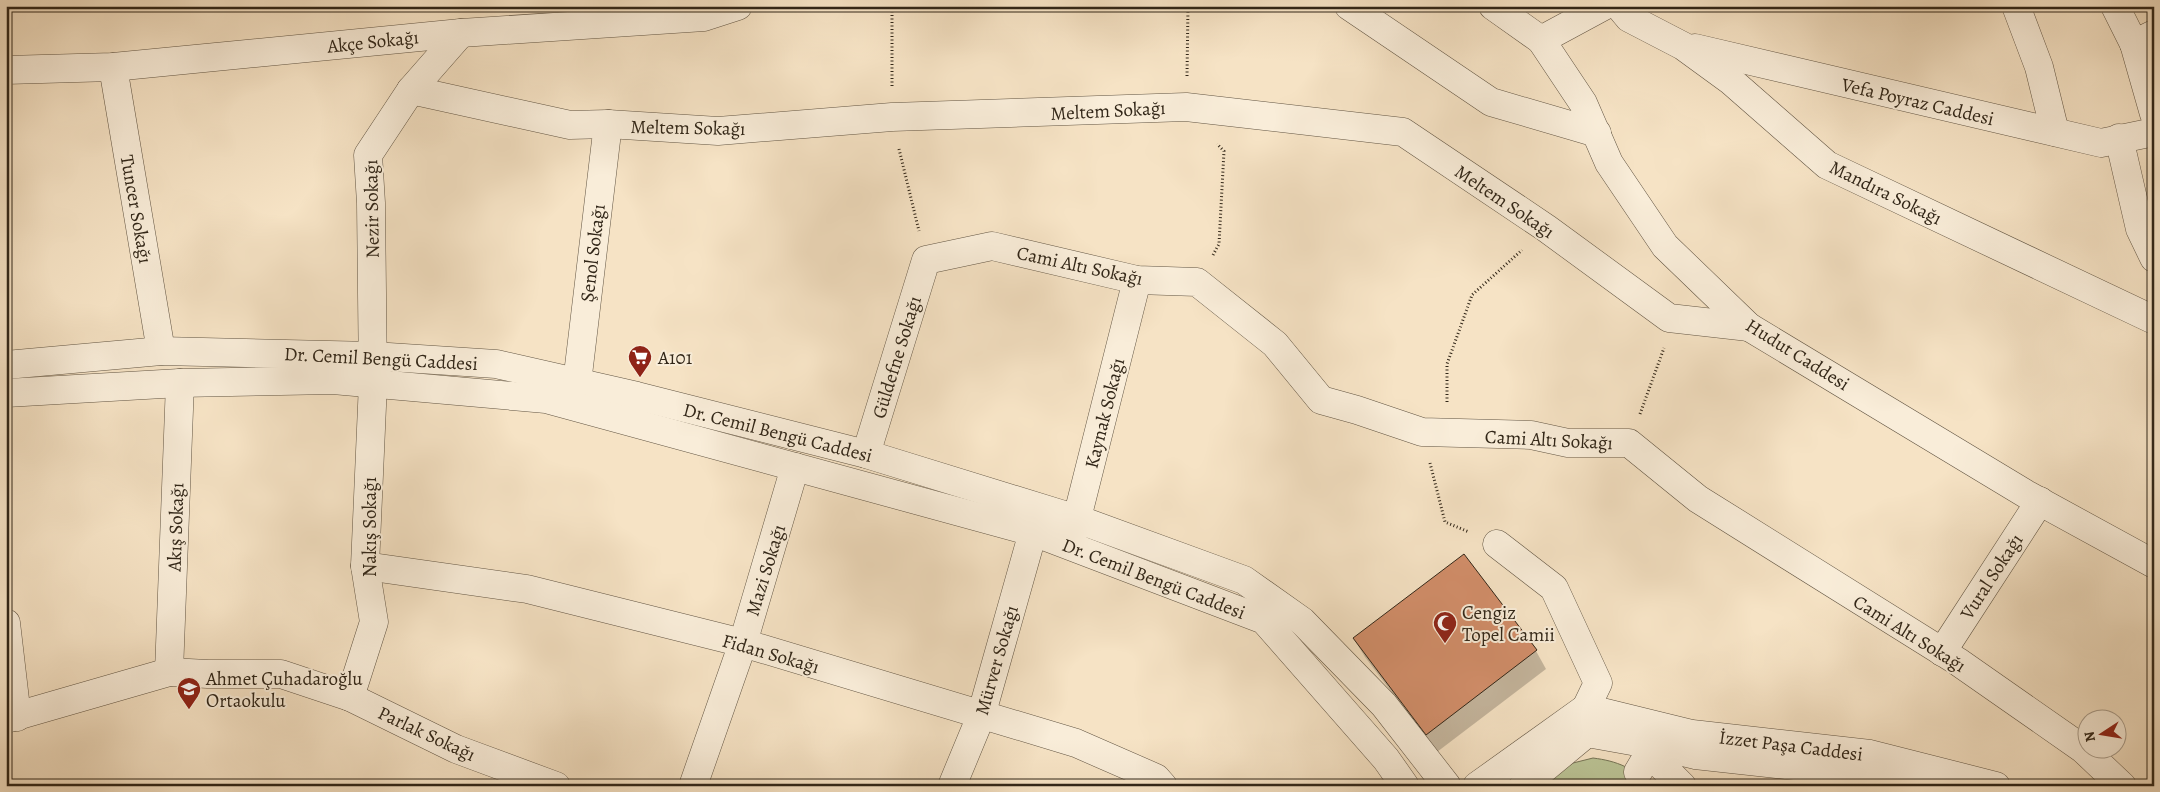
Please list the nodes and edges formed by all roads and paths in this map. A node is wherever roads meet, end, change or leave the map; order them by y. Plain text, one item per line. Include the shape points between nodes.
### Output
1 (738, 6) edge
2 (1188, 6) edge
3 (1349, 6) edge
4 (1492, 6) edge
5 (1604, 6) edge
6 (1620, 6) edge
7 (2016, 6) edge
8 (2115, 6) edge
9 (461, 32) junction
10 (2144, 39) edge
11 (1541, 40) junction
12 (1683, 46) junction
13 (113, 68) junction
14 (6, 70) edge
15 (411, 90) junction
16 (1186, 106) junction
17 (2154, 114) edge
18 (608, 124) junction
19 (2055, 132) junction
20 (2154, 132) edge
21 (1597, 133) junction
22 (2119, 138) junction
23 (1546, 228) junction
24 (2154, 258) edge
25 (926, 260) joint
26 (1137, 280) junction
27 (1197, 282) junction
28 (1669, 318) junction
29 (2154, 320) edge
30 (1748, 326) junction
31 (161, 351) junction
32 (373, 356) junction
33 (6, 365) edge
34 (577, 382) junction
35 (373, 383) junction
36 (180, 384) junction
37 (6, 393) edge
38 (1435, 432) junction
39 (1629, 443) junction
40 (866, 454) junction
41 (795, 467) junction
42 (2040, 501) junction
43 (1077, 520) junction
44 (1033, 532) junction
45 (1497, 544) joint
46 (1070, 546) junction
47 (2154, 564) edge
48 (365, 566) junction
49 (6, 623) edge
50 (743, 643) junction
51 (1942, 652) junction
52 (169, 672) junction
53 (350, 697) junction
54 (981, 716) junction
55 (12, 718) edge
56 (1586, 721) junction
57 (1651, 757) junction
58 (556, 786) edge
59 (693, 786) edge
60 (952, 786) edge
61 (1163, 786) edge
62 (1405, 786) edge
63 (1447, 786) edge
64 (1477, 786) edge
65 (1523, 786) edge
66 (1682, 786) edge
67 (1913, 786) edge
68 (1996, 786) edge
69 (2122, 786) edge

1 - 9 street, Akçe Sokağı via 704,17
2 - 16 path
3 - 21 street via 1491,102
4 - 11 street, Hudut Caddesi
5 - 11 street
6 - 12 street, Mandıra Sokağı via 1629,18
7 - 19 street via 2039,67
8 - 10 street
9 - 13 street, Akçe Sokağı
9 - 15 street, Nezir Sokağı
10 - 17 street
11 - 21 street, Hudut Caddesi via 1582,103
12 - 19 street, Vefa Poyraz Caddesi
12 - 29 street, Mandıra Sokağı via 1731,81 1827,165
13 - 14 street, Akçe Sokağı
13 - 31 street, Tuncer Sokağı
15 - 18 street, Meltem Sokağı via 570,125
15 - 32 street, Nezir Sokağı via 368,155
16 - 18 street, Meltem Sokağı via 892,117 718,131
16 - 23 street, Meltem Sokağı via 1403,132
16 - 27 path via 1224,151 1220,244
18 - 34 street, Şenol Sokağı
19 - 22 street, Vefa Poyraz Caddesi via 2101,142
20 - 22 street, Vefa Poyraz Caddesi
21 - 30 street, Hudut Caddesi via 1609,164 1665,246
22 - 24 street via 2140,229
23 - 28 street, Meltem Sokağı
23 - 38 path via 1472,295 1447,364
25 - 26 street, Cami Altı Sokağı via 992,246
25 - 40 street, Güldefne Sokağı
26 - 27 street, Cami Altı Sokağı
26 - 43 street, Kaynak Sokağı
27 - 38 street, Cami Altı Sokağı via 1275,344 1321,400
28 - 30 street
28 - 39 path via 1664,353
30 - 42 street, Hudut Caddesi
31 - 32 street, Dr. Cemil Bengü Caddesi
31 - 33 street, Dr. Cemil Bengü Caddesi
32 - 34 street, Dr. Cemil Bengü Caddesi via 496,364
32 - 35 street, Nezir Sokağı
34 - 40 street, Dr. Cemil Bengü Caddesi
35 - 36 street, Dr. Cemil Bengü Caddesi via 333,380
35 - 41 street, Dr. Cemil Bengü Caddesi via 546,399
35 - 48 street, Nakış Sokağı
36 - 37 street, Dr. Cemil Bengü Caddesi
36 - 52 street, Akış Sokağı
38 - 39 street, Cami Altı Sokağı via 1531,435 1568,444
38 - 45 path via 1445,522
39 - 51 street, Cami Altı Sokağı via 1698,499
40 - 43 street, Dr. Cemil Bengü Caddesi
41 - 44 street, Dr. Cemil Bengü Caddesi
41 - 50 street, Mazi Sokağı
42 - 47 street, Hudut Caddesi
42 - 51 street, Vural Sokağı
43 - 46 street, Kaynak Sokağı
43 - 63 street, Dr. Cemil Bengü Caddesi via 1244,580 1302,621 1384,706
44 - 46 street, Dr. Cemil Bengü Caddesi
44 - 54 street, Mürver Sokağı
45 - 56 street via 1554,588 1598,683
46 - 62 street, Dr. Cemil Bengü Caddesi via 1264,620 1386,759
48 - 50 street, Fidan Sokağı via 527,589
48 - 53 street, Nakış Sokağı via 374,622
49 - 55 street
50 - 54 street, Fidan Sokağı
50 - 59 street, Mazi Sokağı
51 - 69 street, Cami Altı Sokağı via 2083,748
52 - 53 street, Parlak Sokağı via 281,674
52 - 55 street, Parlak Sokağı
53 - 58 street, Parlak Sokağı via 456,750
54 - 60 street, Mürver Sokağı
54 - 61 street, Fidan Sokağı via 1076,743 1156,778
56 - 57 street, İzzet Paşa Caddesi
56 - 64 street
56 - 65 street
57 - 66 street
57 - 67 street, İzzet Paşa Caddesi via 1695,755 1866,774
57 - 68 street, İzzet Paşa Caddesi via 1692,734 1870,754

